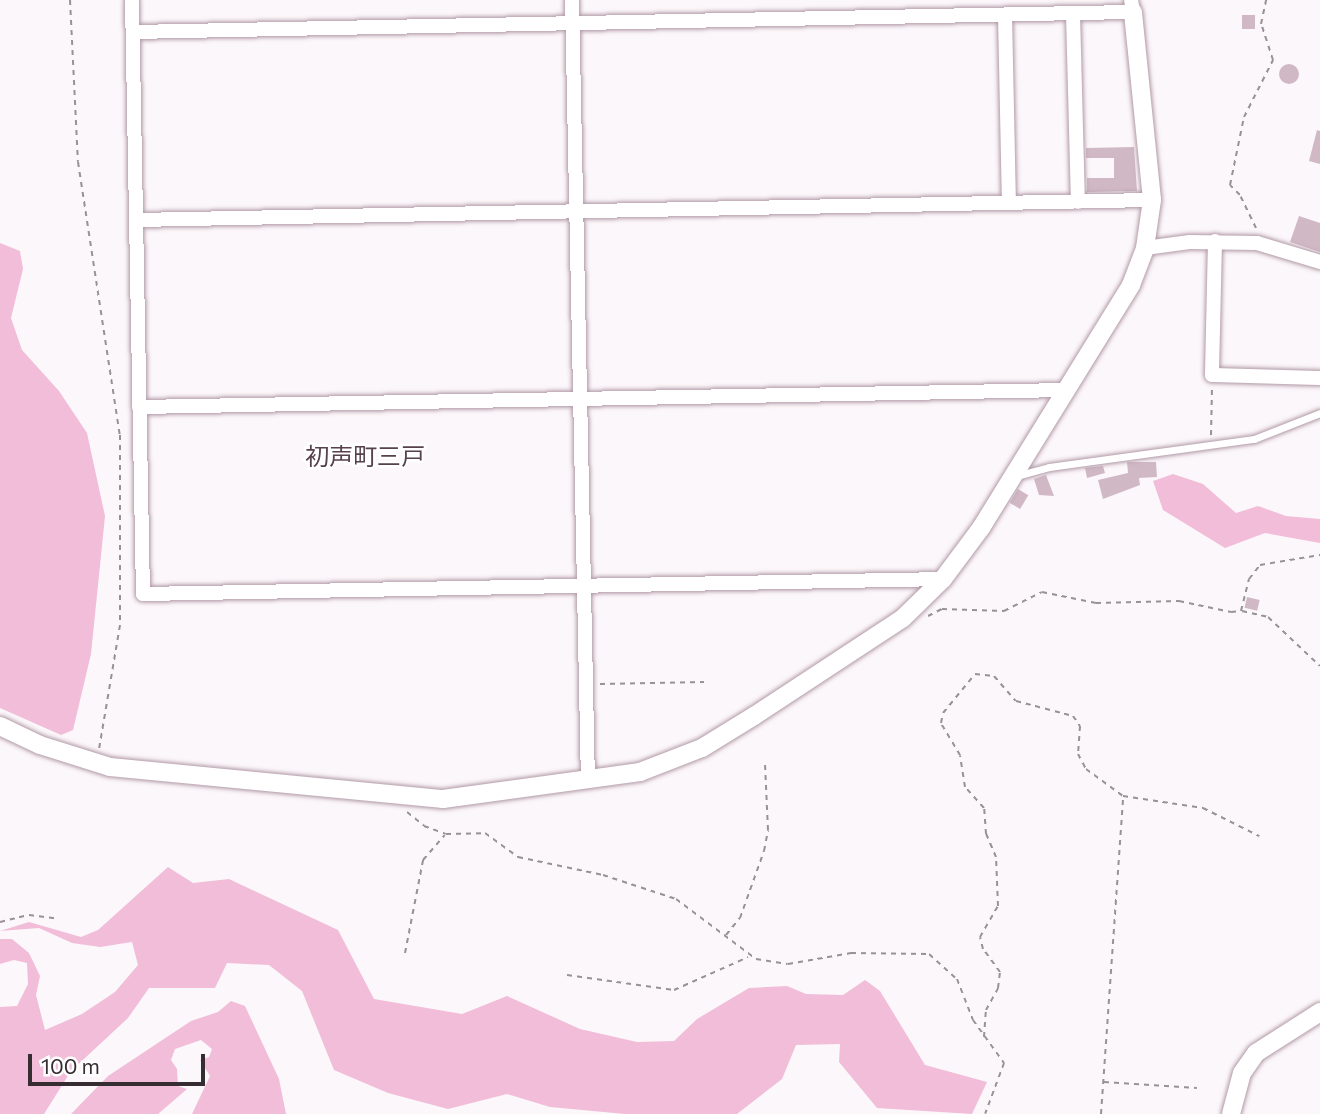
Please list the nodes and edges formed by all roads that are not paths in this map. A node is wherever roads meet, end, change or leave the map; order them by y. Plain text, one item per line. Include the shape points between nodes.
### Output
1 (132, 0) edge
2 (572, 0) edge
3 (1132, 6) edge
4 (1073, 13) junction
5 (1005, 15) junction
6 (573, 24) junction
7 (133, 32) junction
8 (1152, 200) junction
9 (1078, 202) junction
10 (1009, 203) junction
11 (577, 212) junction
12 (136, 220) junction
13 (1214, 242) junction
14 (1145, 248) junction
15 (1320, 262) edge
16 (1320, 377) edge
17 (1066, 390) junction
18 (580, 399) junction
19 (139, 407) junction
20 (1317, 415) edge
21 (1320, 424) edge
22 (1011, 477) junction
23 (943, 579) junction
24 (584, 586) junction
25 (0, 726) edge
26 (588, 781) junction
27 (1320, 1012) edge
28 (1231, 1114) edge

1 - 7 street
2 - 6 street
3 - 4 street
3 - 8 street
4 - 5 street
4 - 9 street
5 - 6 street
5 - 10 street
6 - 7 street
6 - 11 street
7 - 12 street
8 - 9 street
8 - 14 street
9 - 10 street
10 - 11 street
11 - 12 street
11 - 18 street
12 - 19 street
13 - 14 street
13 - 15 street via 1257,243
13 - 16 street via 1212,375
14 - 17 street via 1130,285
17 - 18 street
17 - 22 street
18 - 19 street
18 - 24 street
19 - 24 street via 143,594
20 - 21 lane
20 - 22 lane via 1282,431 1211,446 1049,467
22 - 23 street
23 - 24 street
23 - 26 street via 903,618 702,748 640,772
24 - 26 street
25 - 26 street via 96,764 403,797 471,797
27 - 28 street via 1256,1052 1242,1073

